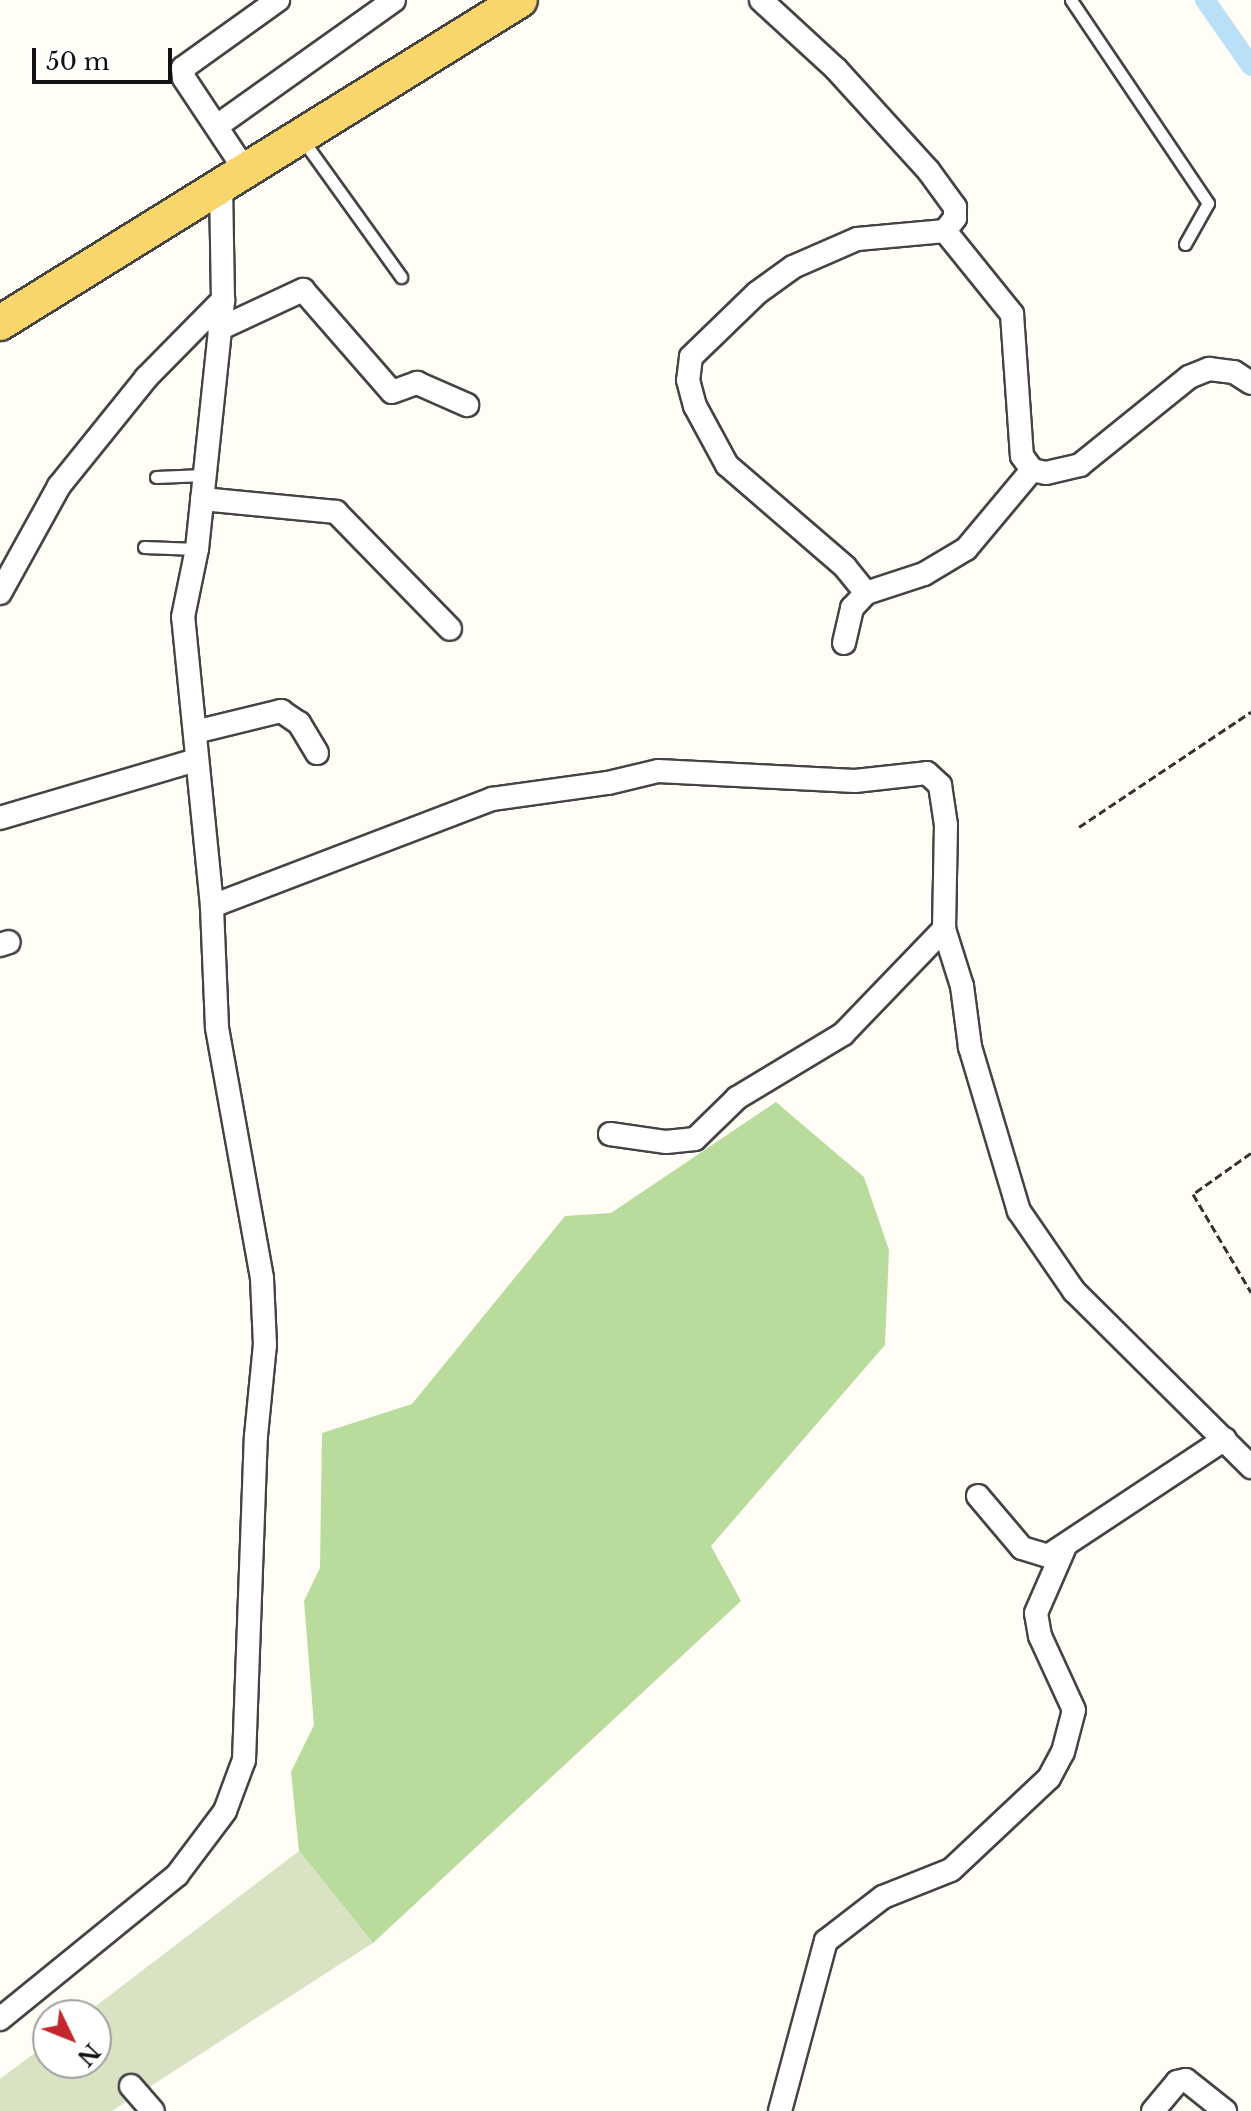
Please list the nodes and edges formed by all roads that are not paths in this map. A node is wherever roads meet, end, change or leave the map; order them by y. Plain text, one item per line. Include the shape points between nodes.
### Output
1 (278, 0) edge
2 (394, 0) edge
3 (520, 0) edge
4 (761, 0) edge
5 (1071, 0) edge
6 (217, 126) junction
7 (301, 138) junction
8 (234, 180) junction
9 (945, 231) junction
10 (1185, 244) dead end
11 (401, 277) dead end
12 (223, 300) junction
13 (1, 320) edge
14 (219, 329) junction
15 (1251, 383) edge
16 (467, 405) dead end
17 (1032, 470) junction
18 (204, 475) junction
19 (156, 477) dead end
20 (202, 499) junction
21 (144, 547) dead end
22 (197, 549) junction
23 (0, 593) edge
24 (866, 593) junction
25 (450, 629) dead end
26 (844, 643) dead end
27 (195, 732) junction
28 (317, 753) dead end
29 (196, 760) junction
30 (0, 818) edge
31 (212, 906) junction
32 (944, 929) junction
33 (610, 1134) dead end
34 (1225, 1439) junction
35 (1251, 1467) edge
36 (978, 1496) dead end
37 (1064, 1549) junction
38 (0, 2019) edge
39 (131, 2086) dead end
40 (153, 2111) edge
41 (780, 2111) edge
42 (1153, 2111) edge
43 (1225, 2111) edge

1 - 6 street via 183,68
2 - 6 street
3 - 7 main road
4 - 9 street via 836,69 928,170 955,207 955,218
5 - 10 lane via 1208,203
6 - 8 street
7 - 8 main road
7 - 11 lane
8 - 12 street
8 - 13 main road
9 - 17 street via 1012,314 1022,456
9 - 24 street via 857,239 824,250 757,293 691,357 688,380 695,406 727,465 845,567
12 - 14 street
12 - 23 street via 146,378 59,486
14 - 16 street via 303,290 392,392 417,383
14 - 18 street
15 - 17 street via 1221,369 1199,373 1080,465 1046,473
17 - 24 street via 966,549 924,574
18 - 19 lane
18 - 20 street
20 - 22 street
20 - 25 street via 336,512
21 - 22 lane
22 - 27 street via 183,617
24 - 26 street via 852,608
27 - 28 street via 281,711 299,723
27 - 29 street
29 - 30 street
29 - 31 street
31 - 32 street via 492,799 658,771 855,781 927,773 940,785 946,825
31 - 38 street via 217,1027 250,1192 265,1345 256,1436 244,1760 218,1822 177,1875
32 - 33 street via 843,1034 737,1098 695,1139 666,1142
32 - 34 street via 997,1148 1031,1233 1074,1291
34 - 35 street
34 - 37 street
36 - 37 street via 1028,1553 1042,1557
37 - 41 street via 1036,1613 1040,1636 1074,1710 1063,1752 1049,1778 951,1870 883,1897 826,1941
39 - 40 street
42 - 43 street via 1177,2082 1186,2080

